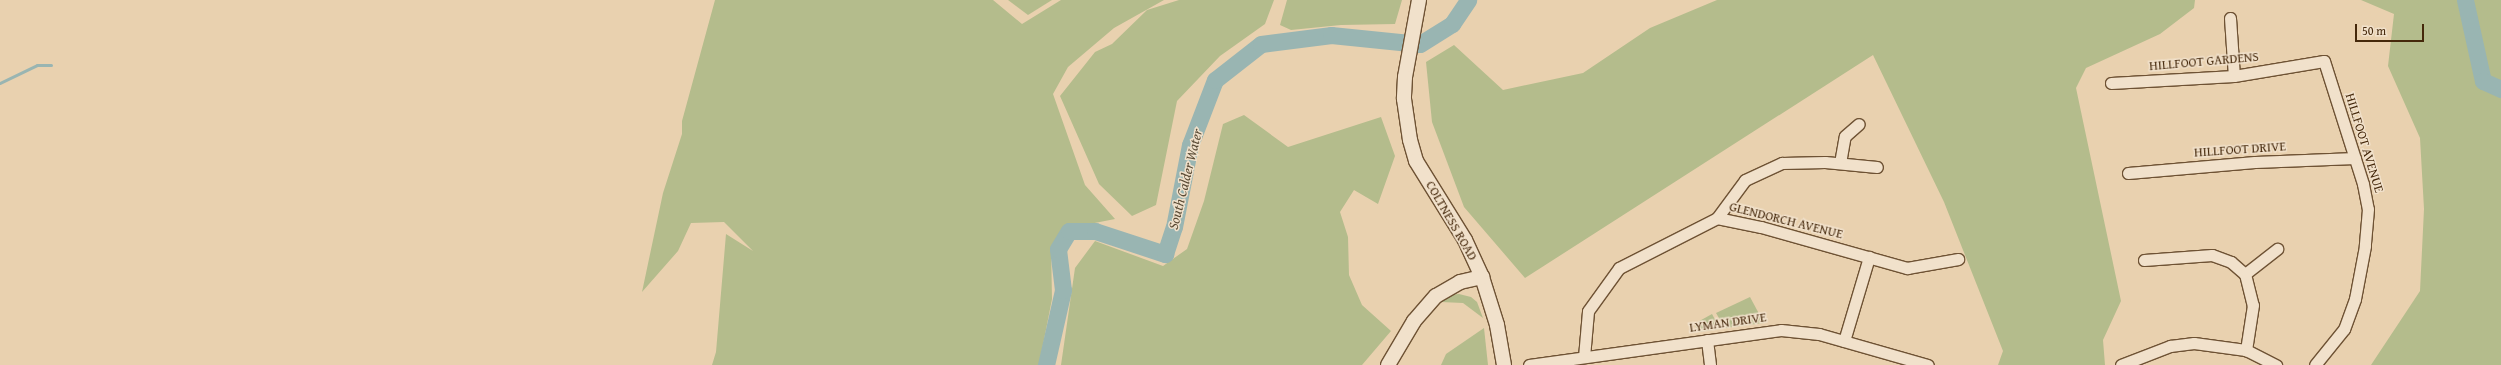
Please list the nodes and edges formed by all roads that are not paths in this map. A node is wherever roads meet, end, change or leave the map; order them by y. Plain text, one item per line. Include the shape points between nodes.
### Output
1 (1418, 0) edge
2 (2230, 18) dead end
3 (2324, 61) joint
4 (2234, 76) junction
5 (2111, 83) dead end
6 (1859, 124) dead end
7 (2355, 158) junction
8 (1840, 163) junction
9 (1877, 167) dead end
10 (2128, 173) dead end
11 (1717, 218) junction
12 (2277, 249) dead end
13 (1869, 257) junction
14 (1958, 258) dead end
15 (2144, 260) dead end
16 (2245, 274) junction
17 (1482, 277) junction
18 (1707, 340) junction
19 (1844, 341) junction
20 (2246, 350) junction
21 (1584, 357) junction
22 (1388, 365) edge
23 (1504, 365) edge
24 (1529, 365) edge
25 (1710, 365) edge
26 (1928, 365) edge
27 (2121, 365) edge
28 (2276, 365) edge
29 (2315, 365) edge

1 - 17 street, COLTNESS ROAD via 1405,77 1406,121 1416,161 1465,240
2 - 4 street
3 - 4 street, HILLFOOT GARDENS
3 - 7 street, HILLFOOT AVENUE
4 - 5 street, HILLFOOT GARDENS
6 - 8 street via 1845,136
7 - 10 street, HILLFOOT DRIVE via 2255,162
7 - 29 street, HILLFOOT AVENUE via 2368,209 2365,246 2355,299 2344,330
8 - 9 street
8 - 11 street via 1782,164 1745,180
11 - 13 street, GLENDORCH AVENUE via 1761,227
11 - 21 street, GLENDORCH AVENUE via 1619,268 1588,311
12 - 16 street
13 - 14 street, GLENDORCH AVENUE via 1907,268
13 - 19 street
15 - 16 street via 2212,255 2231,262
16 - 20 street via 2253,305
17 - 22 street via 1460,282 1436,296 1414,321
17 - 23 street, COLTNESS ROAD via 1497,325
18 - 19 street, LYMAN DRIVE via 1781,330 1819,334
18 - 21 street, LYMAN DRIVE
18 - 25 street
19 - 26 street, LYMAN DRIVE
20 - 27 street via 2194,343 2170,346
20 - 28 street
21 - 24 street, LYMAN DRIVE

